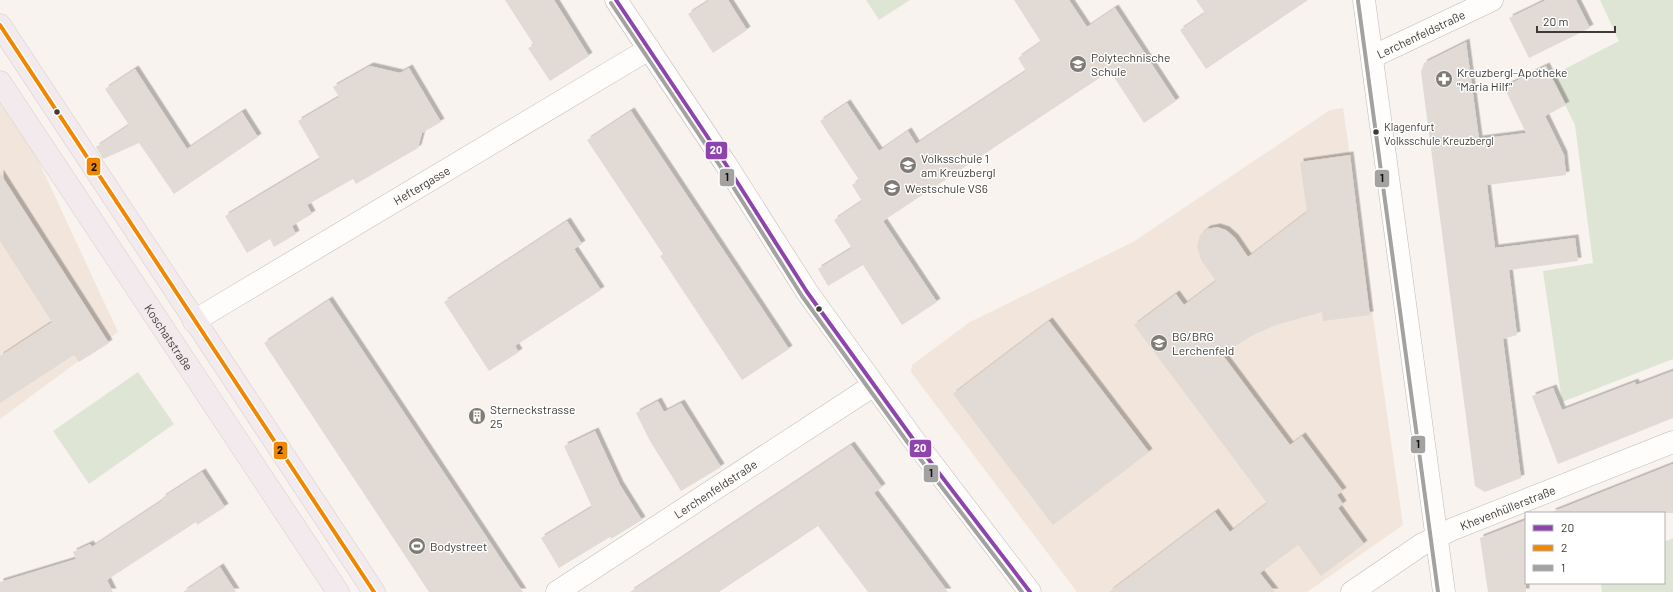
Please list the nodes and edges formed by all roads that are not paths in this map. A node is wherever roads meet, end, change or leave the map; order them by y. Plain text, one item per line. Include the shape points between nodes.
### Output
1 (616, 0) edge
2 (1364, 0) edge
3 (1492, 0) edge
4 (0, 25) edge
5 (649, 49) junction
6 (1372, 57) junction
7 (0, 82) edge
8 (194, 321) junction
9 (874, 385) junction
10 (1673, 442) edge
11 (312, 500) junction
12 (288, 516) junction
13 (1437, 537) junction
14 (338, 592) edge
15 (374, 592) edge
16 (557, 592) edge
17 (1030, 592) edge
18 (1352, 592) edge
19 (1444, 592) edge

1 - 5 street
2 - 6 street
3 - 6 street, Lerchenfeldstraße
4 - 8 main road
5 - 8 street, Heftergasse
5 - 9 street via 807,292
6 - 13 street
7 - 12 main road, Koschatstraße
8 - 11 main road
9 - 16 street, Lerchenfeldstraße
9 - 17 street
10 - 13 street, Khevenhüllerstraße
11 - 12 main road
11 - 15 main road
12 - 14 main road, Koschatstraße
13 - 18 street, Khevenhüllerstraße
13 - 19 street

